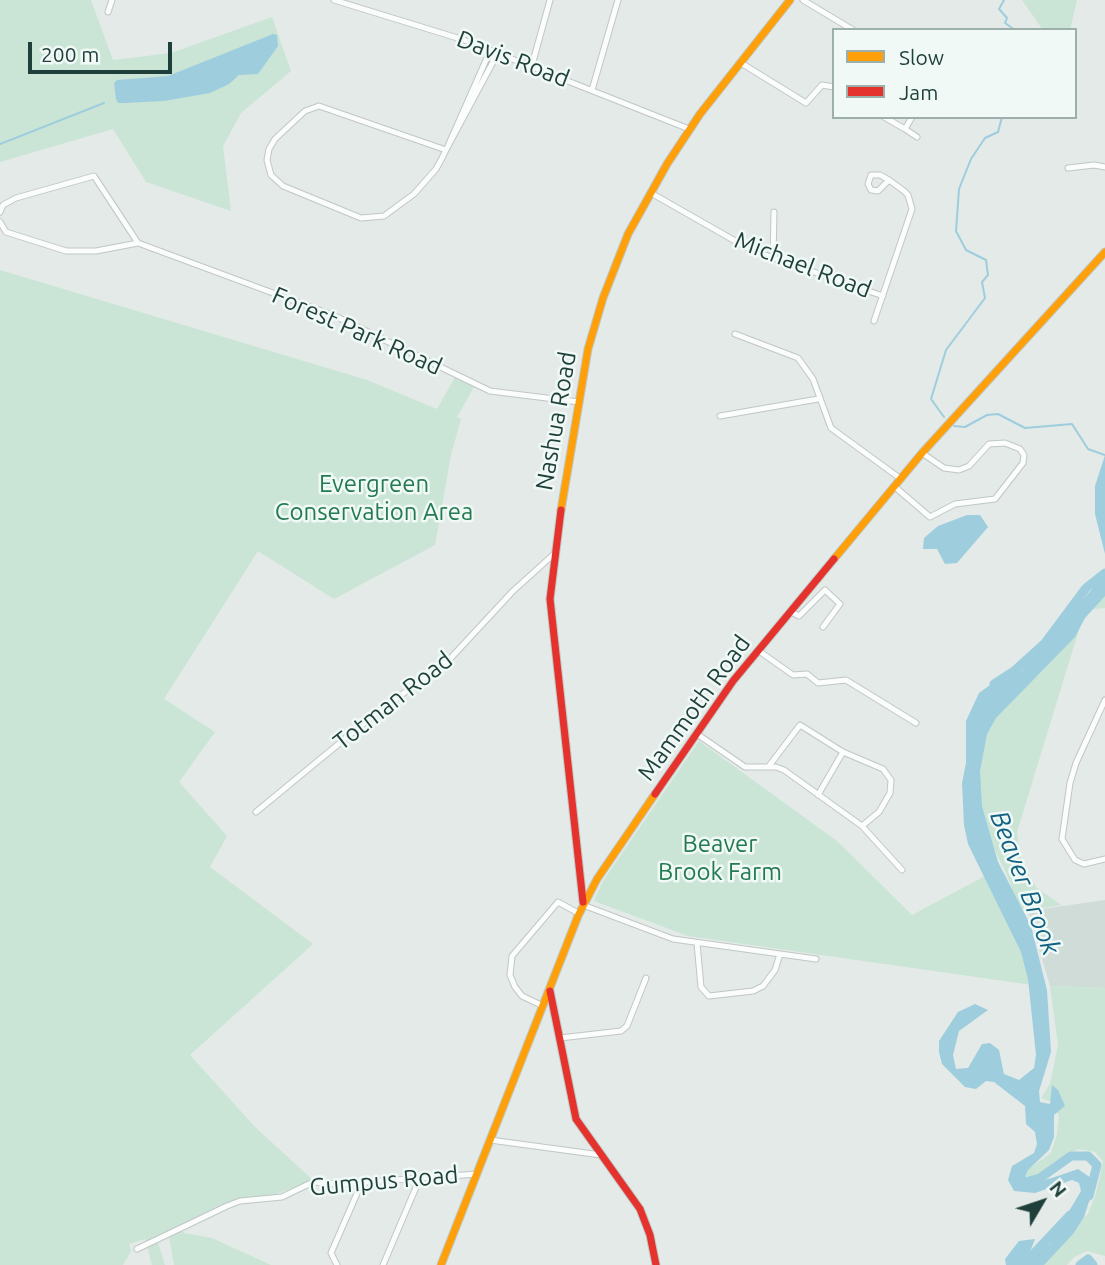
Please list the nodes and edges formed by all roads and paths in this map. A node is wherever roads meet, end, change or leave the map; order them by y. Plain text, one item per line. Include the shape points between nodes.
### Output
1 (112, 0) edge
2 (334, 0) edge
3 (550, 0) edge
4 (618, 0) edge
5 (790, 0) edge
6 (803, 0) edge
7 (108, 12) dead end
8 (850, 28) edge
9 (493, 52) junction
10 (741, 63) junction
11 (531, 65) junction
12 (832, 87) edge
13 (592, 90) junction
14 (887, 119) edge
15 (911, 119) edge
16 (689, 129) junction
17 (905, 130) junction
18 (918, 137) dead end
19 (447, 148) junction
20 (1105, 167) edge
21 (1068, 168) dead end
22 (889, 180) dead end
23 (651, 193) junction
24 (0, 212) edge
25 (774, 212) dead end
26 (0, 222) edge
27 (138, 243) junction
28 (1105, 252) edge
29 (773, 258) junction
30 (883, 296) junction
31 (874, 321) dead end
32 (735, 334) dead end
33 (818, 399) junction
34 (579, 402) junction
35 (720, 416) dead end
36 (922, 453) junction
37 (901, 479) junction
38 (895, 487) junction
39 (553, 555) junction
40 (791, 612) junction
41 (823, 627) dead end
42 (759, 651) junction
43 (1105, 700) edge
44 (916, 723) dead end
45 (697, 734) junction
46 (843, 752) junction
47 (769, 766) junction
48 (818, 795) junction
49 (257, 812) dead end
50 (862, 826) junction
51 (1105, 859) edge
52 (902, 870) dead end
53 (583, 905) junction
54 (580, 914) junction
55 (697, 943) junction
56 (780, 954) junction
57 (816, 959) dead end
58 (646, 978) dead end
59 (550, 989) junction
60 (543, 1006) junction
61 (554, 1014) junction
62 (538, 1019) junction
63 (560, 1038) junction
64 (491, 1140) junction
65 (601, 1155) junction
66 (477, 1174) junction
67 (420, 1178) junction
68 (362, 1182) junction
69 (137, 1249) dead end
70 (337, 1265) edge
71 (383, 1265) edge
72 (441, 1265) edge
73 (656, 1265) edge

1 - 7 street
2 - 9 street, Davis Road
3 - 11 street
4 - 13 street
5 - 10 main road, Nashua Road
6 - 8 street
9 - 11 street, Davis Road
9 - 19 street via 493,62
10 - 12 street via 806,103 822,85
10 - 16 main road, Nashua Road
11 - 13 street, Davis Road
13 - 16 street, Davis Road
14 - 17 street
15 - 17 street
16 - 23 main road, Nashua Road
17 - 18 street
19 - 19 street via 418,191 386,215 371,219 280,184 269,172 267,160 275,139 305,111 320,106
20 - 21 street
22 - 30 street via 908,195 912,209
23 - 29 street, Michael Road
23 - 34 main road, Nashua Road via 628,234 603,298
24 - 27 street via 16,198 94,176
25 - 29 street
26 - 27 street via 6,232 66,251
27 - 34 street, Forest Park Road via 335,316 490,391
28 - 36 main road, Mammoth Road
29 - 30 street, Michael Road
30 - 31 street
32 - 33 street via 798,358 813,379
33 - 35 street
33 - 37 street via 831,428
34 - 39 main road, Nashua Road
36 - 37 main road, Mammoth Road
36 - 38 street via 944,468 959,470 969,466 989,444 1005,443 1024,455 1023,463 995,499 956,504 930,517
37 - 38 main road, Mammoth Road
38 - 40 main road, Mammoth Road
39 - 49 street, Totman Road via 436,670 375,713
39 - 53 main road, Nashua Road via 551,613
40 - 41 street via 800,616 825,590 840,604
40 - 42 main road, Mammoth Road
42 - 44 street via 793,675 807,674 818,683 846,680
42 - 45 main road, Mammoth Road
43 - 51 street via 1076,763 1062,839 1075,860 1098,863
45 - 47 street via 745,767
45 - 53 main road, Mammoth Road
46 - 47 street via 800,725
46 - 48 street
46 - 50 street via 883,769 891,780 890,793 879,812
47 - 48 street via 784,770
48 - 50 street
50 - 52 street
53 - 54 main road, Mammoth Road
53 - 55 street via 673,939
54 - 59 main road, Mammoth Road
54 - 60 street via 558,902 512,956 510,975 515,986 522,996
55 - 56 street
55 - 56 street via 701,986 709,996 762,986
56 - 57 street
58 - 63 street via 627,1027
59 - 60 main road, Mammoth Road
59 - 61 main road
60 - 62 main road, Mammoth Road
61 - 62 main road
61 - 63 main road
62 - 64 main road, Mammoth Road
63 - 65 main road via 576,1119
64 - 65 street
64 - 66 main road, Mammoth Road
65 - 73 main road via 646,1221
66 - 67 street, Gumpus Road
66 - 72 main road, Mammoth Road
67 - 68 street, Gumpus Road
67 - 71 street
68 - 69 street, Gumpus Road via 313,1182 270,1200 240,1201
68 - 70 street via 331,1253

